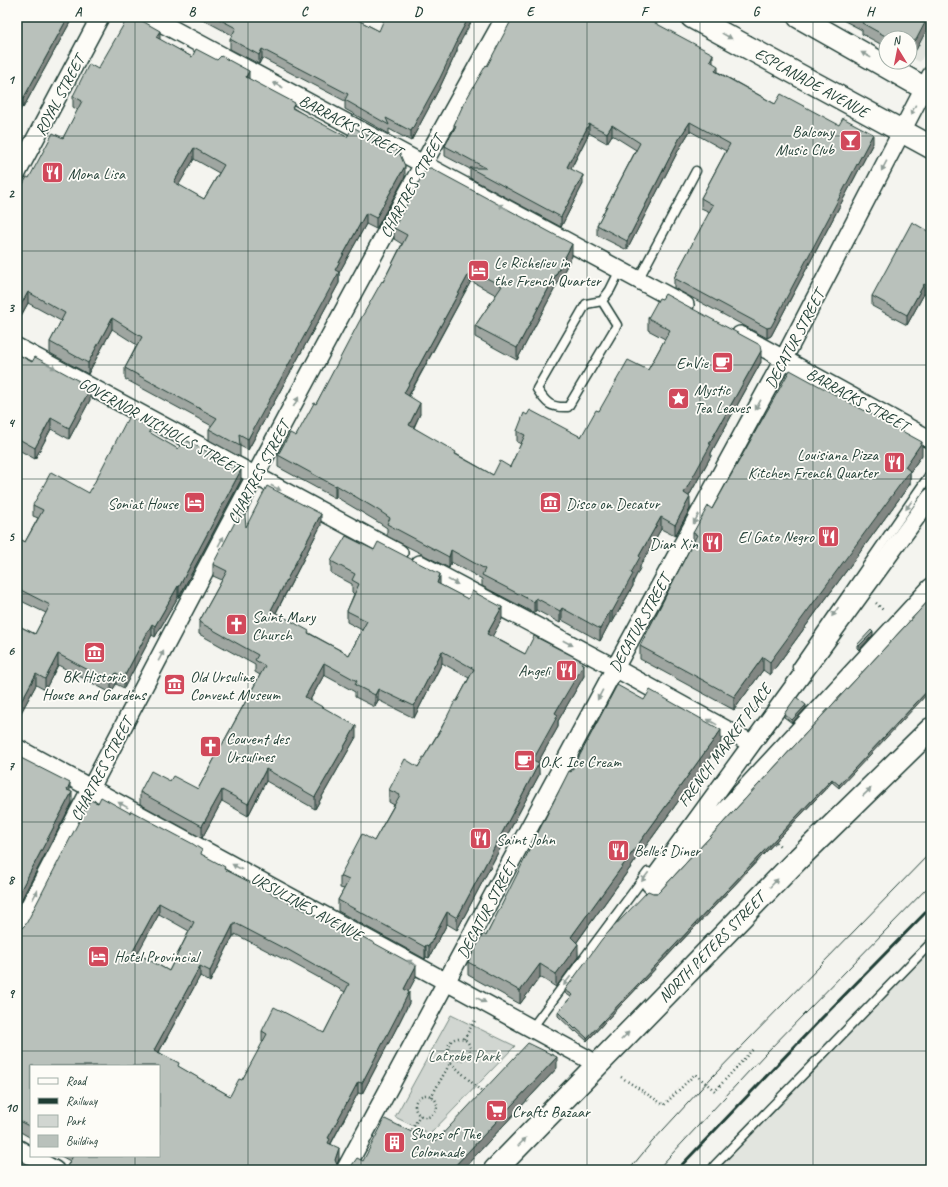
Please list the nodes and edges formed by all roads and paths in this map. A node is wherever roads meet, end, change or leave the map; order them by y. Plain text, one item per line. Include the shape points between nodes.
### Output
1 (100, 17) edge
2 (150, 17) edge
3 (505, 17) edge
4 (692, 17) edge
5 (799, 17) edge
6 (929, 85) edge
7 (902, 132) junction
8 (931, 147) edge
9 (423, 163) junction
10 (696, 171) dead end
11 (17, 173) edge
12 (620, 270) junction
13 (638, 280) junction
14 (602, 301) junction
15 (700, 313) edge
16 (728, 328) edge
17 (17, 347) edge
18 (784, 358) junction
19 (931, 440) edge
20 (931, 473) edge
21 (256, 477) junction
22 (931, 497) edge
23 (931, 588) edge
24 (615, 668) junction
25 (931, 729) edge
26 (746, 741) junction
27 (17, 748) edge
28 (91, 788) junction
29 (17, 930) edge
30 (931, 943) edge
31 (446, 982) junction
32 (532, 1028) junction
33 (467, 1034) dead end
34 (464, 1039) junction
35 (754, 1048) dead end
36 (454, 1058) junction
37 (451, 1062) junction
38 (597, 1064) junction
39 (621, 1078) dead end
40 (431, 1097) junction
41 (477, 1097) edge
42 (420, 1115) junction
43 (374, 1116) junction
44 (447, 1128) edge
45 (410, 1134) junction
46 (416, 1136) edge
47 (427, 1142) edge
48 (17, 1148) edge
49 (30, 1156) edge
50 (33, 1157) edge
51 (55, 1170) edge
52 (345, 1170) edge
53 (495, 1170) edge
54 (712, 1170) edge

1 - 11 street, ROYAL STREET
9 -> 2 street, BARRACKS STREET
3 - 9 street, CHARTRES STREET
4 -> 7 street, ESPLANADE AVENUE
6 -> 5 street
6 -> 7 street, DECATUR STREET
7 - 8 street, ESPLANADE AVENUE
7 -> 18 street, DECATUR STREET
12 -> 9 street, BARRACKS STREET
21 -> 9 street, CHARTRES STREET
10 - 13 lane
12 - 13 street, BARRACKS STREET
12 - 14 lane
13 - 15 street, BARRACKS STREET
14 - 14 lane via 586,304 537,389 546,402 559,408 568,407 617,325
16 - 18 street, BARRACKS STREET
17 -> 21 street, GOVERNOR NICHOLLS STREET
18 - 19 street, BARRACKS STREET
18 -> 24 street, DECATUR STREET
20 -> 26 lane, FRENCH MARKET PLACE
21 -> 24 street, GOVERNOR NICHOLLS STREET
28 -> 21 street, CHARTRES STREET
22 - 23 street via 650,884 654,887
26 -> 24 street, GOVERNOR NICHOLLS STREET
24 -> 31 street, DECATUR STREET
38 -> 25 street, NORTH PETERS STREET via 790,866
26 -> 32 lane, FRENCH MARKET PLACE
27 - 28 street, URSULINES AVENUE
29 -> 28 street, CHARTRES STREET
31 -> 28 street, URSULINES AVENUE
30 - 54 lane
31 -> 32 street, URSULINES AVENUE
31 - 43 street, DECATUR STREET
32 - 38 street, URSULINES AVENUE
33 - 34 path
34 - 36 path via 468,1042 470,1051 466,1058
34 - 36 path via 452,1039 448,1047 450,1056
35 - 39 path via 715,1090 695,1074 664,1104
36 - 37 path
37 - 40 path
37 - 41 path via 482,1092
53 -> 38 street, NORTH PETERS STREET
40 - 42 path via 419,1097 415,1105
40 - 42 path via 435,1100 437,1108 432,1116
42 - 45 path
43 - 45 path
43 - 52 street, DECATUR STREET
44 - 47 path via 432,1144
45 - 46 path
48 - 49 street
50 - 51 street

